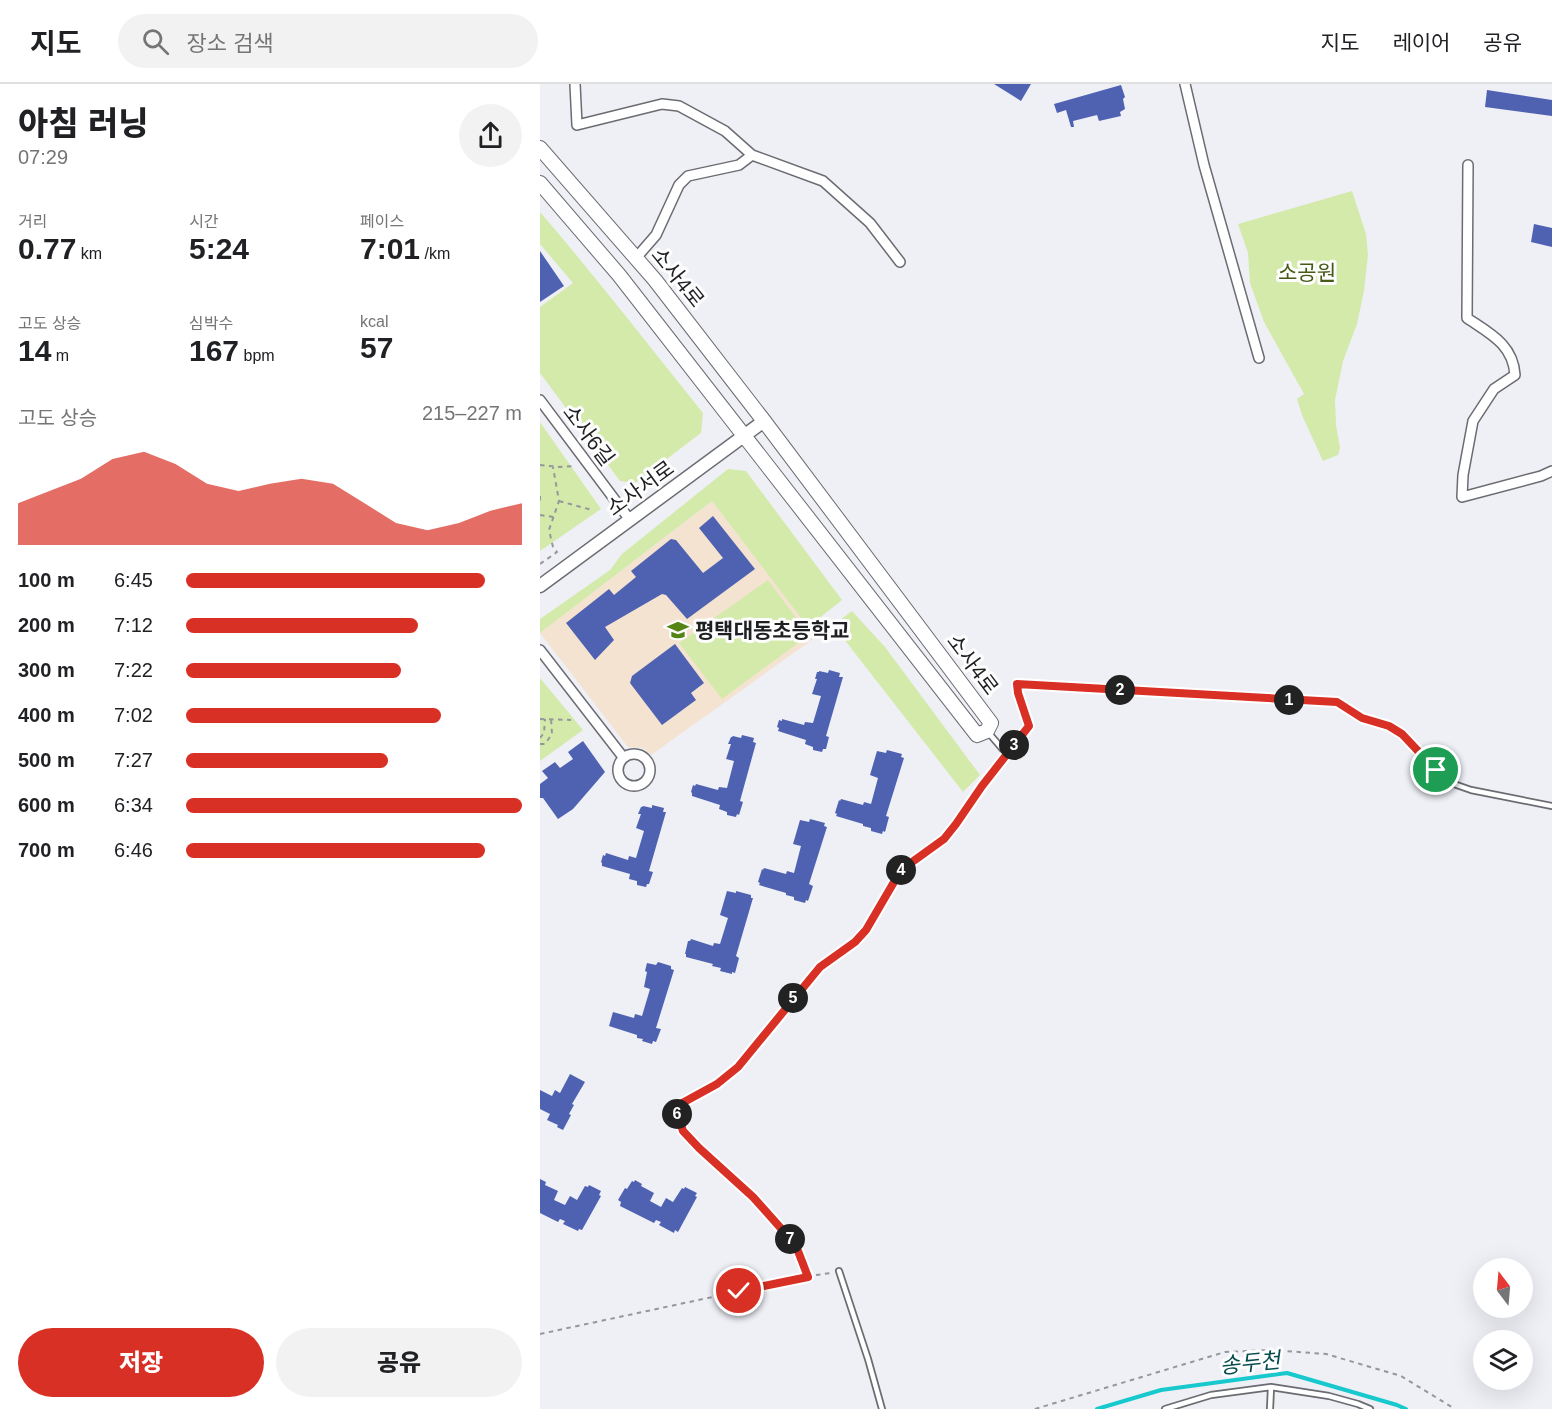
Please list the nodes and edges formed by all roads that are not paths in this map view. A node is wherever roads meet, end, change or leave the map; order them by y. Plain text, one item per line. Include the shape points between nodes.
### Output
1 (575, 84) edge
2 (1185, 84) edge
3 (540, 148) edge
4 (752, 155) junction
5 (1468, 165) dead end
6 (540, 183) edge
7 (636, 258) junction
8 (900, 262) dead end
9 (1259, 358) dead end
10 (540, 400) edge
11 (764, 421) junction
12 (745, 435) junction
13 (1552, 471) edge
14 (630, 520) junction
15 (540, 586) edge
16 (540, 650) edge
17 (987, 731) junction
18 (1005, 752) dead end
19 (623, 757) dead end
20 (1552, 806) edge
21 (839, 1271) road end
22 (808, 1277) road end
23 (1271, 1388) junction
24 (882, 1409) edge
25 (1165, 1409) edge
26 (1270, 1409) edge
27 (1370, 1409) edge

1 - 4 street via 577,125 662,104 679,106 725,131
2 - 9 street
3 - 7 main road, 소사4로
4 - 7 street via 739,165 688,176 679,185 656,234
4 - 8 street via 823,181 870,223
5 - 13 street via 1467,318 1500,341 1514,364 1515,375 1494,389 1473,421 1462,497
6 - 12 main road, 소사4로 via 619,275
7 - 11 main road, 소사4로
10 - 14 street, 소사6길
11 - 12 street, 소사서로
11 - 17 main road, 소사4로 via 991,723
12 - 14 street, 소사서로
12 - 17 main road, 소사4로 via 977,735
14 - 15 street, 소사서로
16 - 19 street
17 - 18 lane
20 - 22 lane via 1451,783 1402,734 1362,718 1337,702 1017,684 1029,726 944,839 901,870 866,930 820,967 738,1067 717,1084 675,1107 683,1131 786,1234
21 - 24 lane
23 - 25 lane via 1211,1395
23 - 26 lane
23 - 27 lane via 1329,1396

